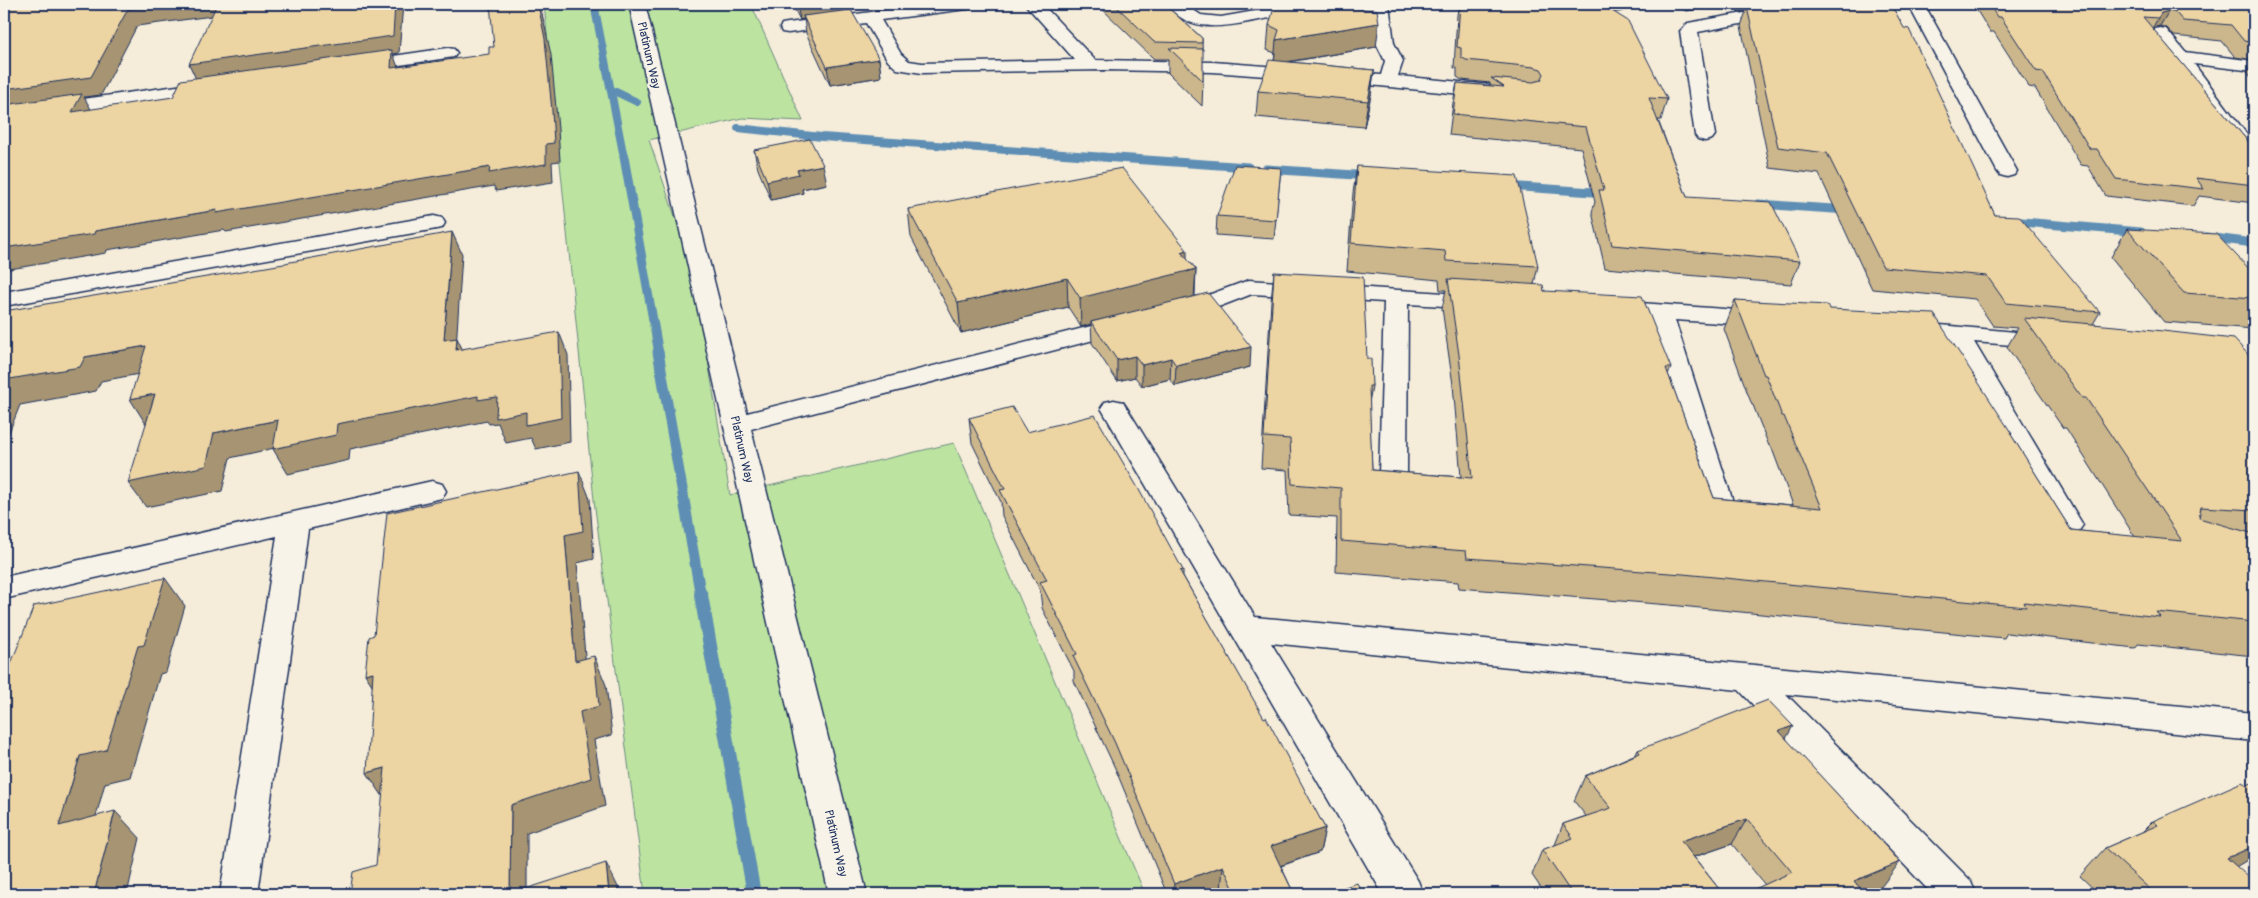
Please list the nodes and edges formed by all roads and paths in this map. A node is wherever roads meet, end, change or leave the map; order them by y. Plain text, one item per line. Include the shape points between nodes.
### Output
1 (967, 4) edge
2 (1034, 4) edge
3 (1175, 4) edge
4 (1322, 4) edge
5 (1381, 4) edge
6 (1784, 4) edge
7 (1916, 4) edge
8 (642, 5) edge
9 (872, 17) junction
10 (788, 28) dead end
11 (2160, 34) edge
12 (448, 53) dead end
13 (2180, 57) junction
14 (1091, 66) junction
15 (2254, 66) edge
16 (339, 69) edge
17 (1388, 80) junction
18 (231, 84) edge
19 (1510, 93) edge
20 (4, 116) edge
21 (1705, 135) dead end
22 (2254, 158) edge
23 (2007, 171) dead end
24 (434, 223) dead end
25 (1396, 297) junction
26 (4, 299) edge
27 (1503, 303) edge
28 (1592, 307) edge
29 (1660, 311) junction
30 (1788, 320) edge
31 (1887, 328) edge
32 (1956, 333) junction
33 (2072, 343) edge
34 (1114, 408) dead end
35 (736, 424) junction
36 (1393, 474) edge
37 (432, 491) dead end
38 (1720, 506) edge
39 (294, 522) junction
40 (2068, 525) edge
41 (4, 588) edge
42 (1246, 628) junction
43 (1749, 678) junction
44 (2254, 727) edge
45 (239, 894) edge
46 (848, 894) edge
47 (1404, 894) edge
48 (1957, 894) edge

1 - 9 street
2 - 14 street
3 - 4 street via 1189,17 1204,22 1221,22
5 - 17 street via 1386,43 1394,61
6 - 21 street via 1785,8 1777,12 1694,27 1689,31
7 - 23 street
8 - 35 street, Platinum Way
9 - 10 street
9 - 14 street via 894,58 903,65 922,68
11 - 13 street
12 - 16 street
13 - 15 street
13 - 22 street
14 - 17 street via 1212,67
17 - 19 street
18 - 20 street
24 - 26 street
25 - 27 street
25 - 35 street via 1249,287 1200,306
25 - 36 street
28 - 29 street
29 - 30 street
29 - 38 street
31 - 32 street
32 - 33 street
32 - 40 street
34 - 42 street
35 - 46 street, Platinum Way
37 - 39 street
39 - 41 street
39 - 45 street
42 - 43 street
42 - 47 street
43 - 44 street
43 - 48 street

